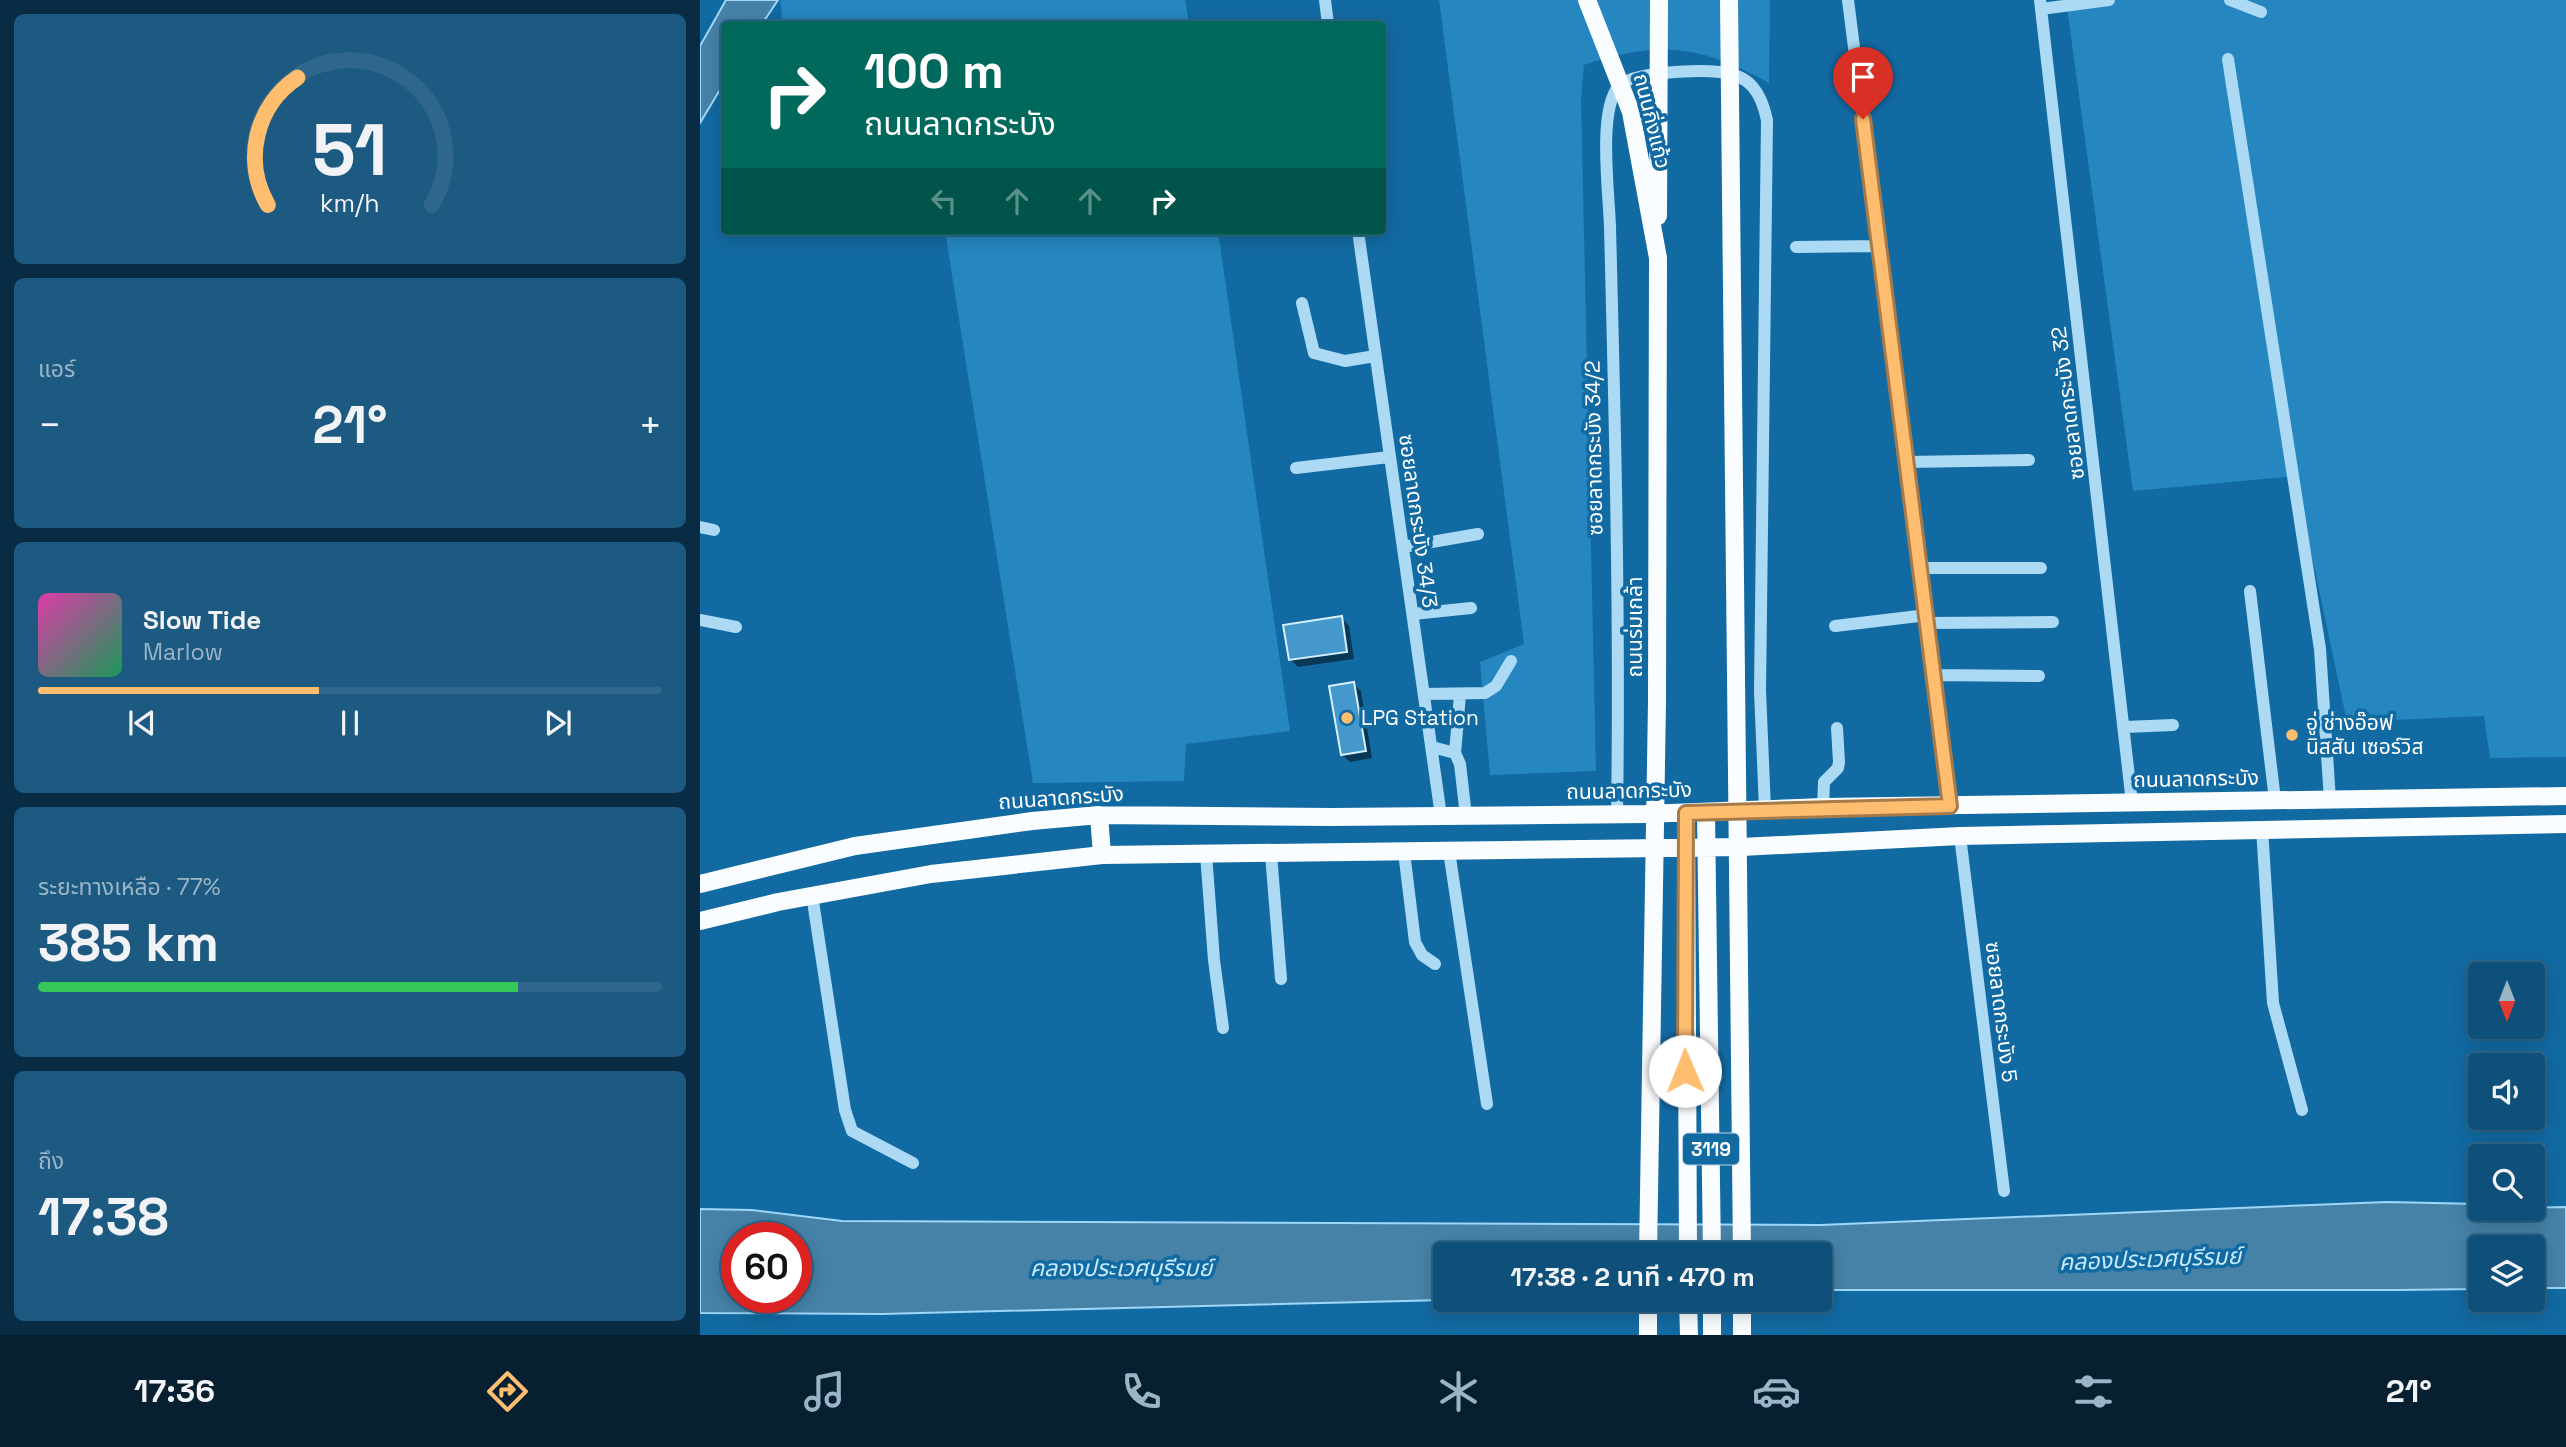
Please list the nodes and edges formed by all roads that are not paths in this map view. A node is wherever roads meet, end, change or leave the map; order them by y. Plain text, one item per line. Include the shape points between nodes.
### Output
1 (1325, 0) edge
2 (1587, 0) edge
3 (1658, 0) edge
4 (1729, 0) edge
5 (1848, 0) edge
6 (2109, 0) edge
7 (2230, 0) edge
8 (2040, 4) edge
9 (2261, 12) dead end
10 (1328, 21) edge
11 (2228, 59) dead end
12 (1359, 235) edge
13 (1879, 246) junction
14 (1796, 247) dead end
15 (1658, 258) junction
16 (1302, 303) dead end
17 (1374, 356) junction
18 (1390, 457) junction
19 (2029, 460) dead end
20 (1907, 462) junction
21 (1296, 468) dead end
22 (700, 527) edge
23 (714, 530) dead end
24 (1478, 534) dead end
25 (1403, 547) junction
26 (1921, 568) junction
27 (2041, 568) dead end
28 (2250, 591) dead end
29 (1471, 608) dead end
30 (1413, 614) junction
31 (1927, 619) junction
32 (700, 620) edge
33 (2053, 622) dead end
34 (1835, 626) dead end
35 (736, 627) dead end
36 (1511, 661) dead end
37 (1934, 675) junction
38 (2039, 676) dead end
39 (1424, 694) junction
40 (1460, 695) junction
41 (2174, 725) dead end
42 (2125, 727) junction
43 (1836, 728) dead end
44 (1432, 747) junction
45 (1455, 753) junction
46 (2566, 796) edge
47 (2275, 800) junction
48 (2330, 800) junction
49 (2132, 803) junction
50 (1950, 806) junction
51 (1823, 807) junction
52 (1765, 809) junction
53 (1686, 813) junction
54 (1706, 813) junction
55 (1617, 814) junction
56 (1099, 815) junction
57 (1441, 816) junction
58 (1466, 816) junction
59 (2566, 824) edge
60 (2262, 828) junction
61 (1960, 836) junction
62 (1685, 846) junction
63 (1709, 847) junction
64 (1449, 851) junction
65 (1404, 852) junction
66 (1206, 854) junction
67 (1270, 854) junction
68 (1102, 855) junction
69 (700, 884) edge
70 (812, 895) junction
71 (700, 921) edge
72 (1434, 964) dead end
73 (1281, 979) dead end
74 (1223, 1028) dead end
75 (1487, 1104) dead end
76 (2302, 1110) dead end
77 (913, 1163) dead end
78 (2004, 1191) dead end
79 (1648, 1242) edge
80 (1688, 1242) edge
81 (1712, 1242) edge
82 (1742, 1242) edge
83 (1648, 1312) edge
84 (1688, 1312) edge
85 (1712, 1312) edge
86 (1742, 1312) edge
87 (1648, 1335) edge
88 (1689, 1335) edge
89 (1712, 1335) edge
90 (1742, 1335) edge

1 - 10 street
2 - 15 main road, ถนนกิ่งแก้ว, bridge via 1631,112
3 - 15 main road, ถนนร่มเกล้า, bridge
4 - 82 main road, bridge
5 - 13 street
6 - 8 street
7 - 9 street
8 - 42 street, ซอยลาดกระบัง 32
11 - 48 street via 2320,649
12 - 17 street, ซอยลาดกระบัง 34/3
13 - 14 street
13 - 20 street
15 - 79 main road, ถนนร่มเกล้า, bridge
16 - 17 street via 1314,353 1345,361
17 - 18 street, ซอยลาดกระบัง 34/3
18 - 21 street
18 - 25 street, ซอยลาดกระบัง 34/3
19 - 20 street
20 - 26 street
22 - 23 street
24 - 25 street
25 - 30 street, ซอยลาดกระบัง 34/3
26 - 27 street
26 - 31 street
28 - 47 street
29 - 30 street
30 - 39 street, ซอยลาดกระบัง 34/3
31 - 33 street
31 - 34 street
31 - 37 street
32 - 35 street
36 - 40 street via 1496,686 1485,693
37 - 38 street
37 - 50 street
39 - 40 street
39 - 44 street, ซอยลาดกระบัง 34/3
40 - 45 street
41 - 42 street
42 - 49 street, ซอยลาดกระบัง 32
43 - 51 street via 1839,762 1824,782
44 - 45 street
44 - 57 street, ซอยลาดกระบัง 34/3
45 - 58 street
46 - 48 main road, ถนนลาดกระบัง
47 - 48 main road, ถนนลาดกระบัง
47 - 49 main road, ถนนลาดกระบัง
49 - 50 main road, ถนนลาดกระบัง
50 - 51 main road, ถนนลาดกระบัง
51 - 52 main road, ถนนลาดกระบัง
52 - 54 main road, ถนนลาดกระบัง
52 - 55 street, ซอยลาดกระบัง 34/2 via 1760,677 1767,120 1752,84 1719,72 1634,75 1619,85 1606,114
53 - 54 main road, ถนนลาดกระบัง
53 - 55 main road, ถนนลาดกระบัง
53 - 62 main road
54 - 63 main road
55 - 58 main road, ถนนลาดกระบัง
56 - 57 main road, ถนนลาดกระบัง
56 - 68 main road
56 - 69 main road, ถนนลาดกระบัง via 855,846
57 - 58 main road, ถนนลาดกระบัง
59 - 60 main road
60 - 61 main road
60 - 76 street via 2273,1003
61 - 63 main road
61 - 78 street, ซอยลาดกระบัง 5
62 - 63 main road
62 - 64 main road
62 - 80 main road, 3119
63 - 81 main road, 3119
64 - 65 main road
64 - 75 street
65 - 67 main road
65 - 72 street via 1415,942
66 - 67 main road
66 - 68 main road
66 - 74 street
67 - 73 street
68 - 70 main road via 931,874
70 - 71 main road
70 - 77 street via 845,1111 852,1131
83 - 87 main road
84 - 88 main road
85 - 89 main road
86 - 90 main road

